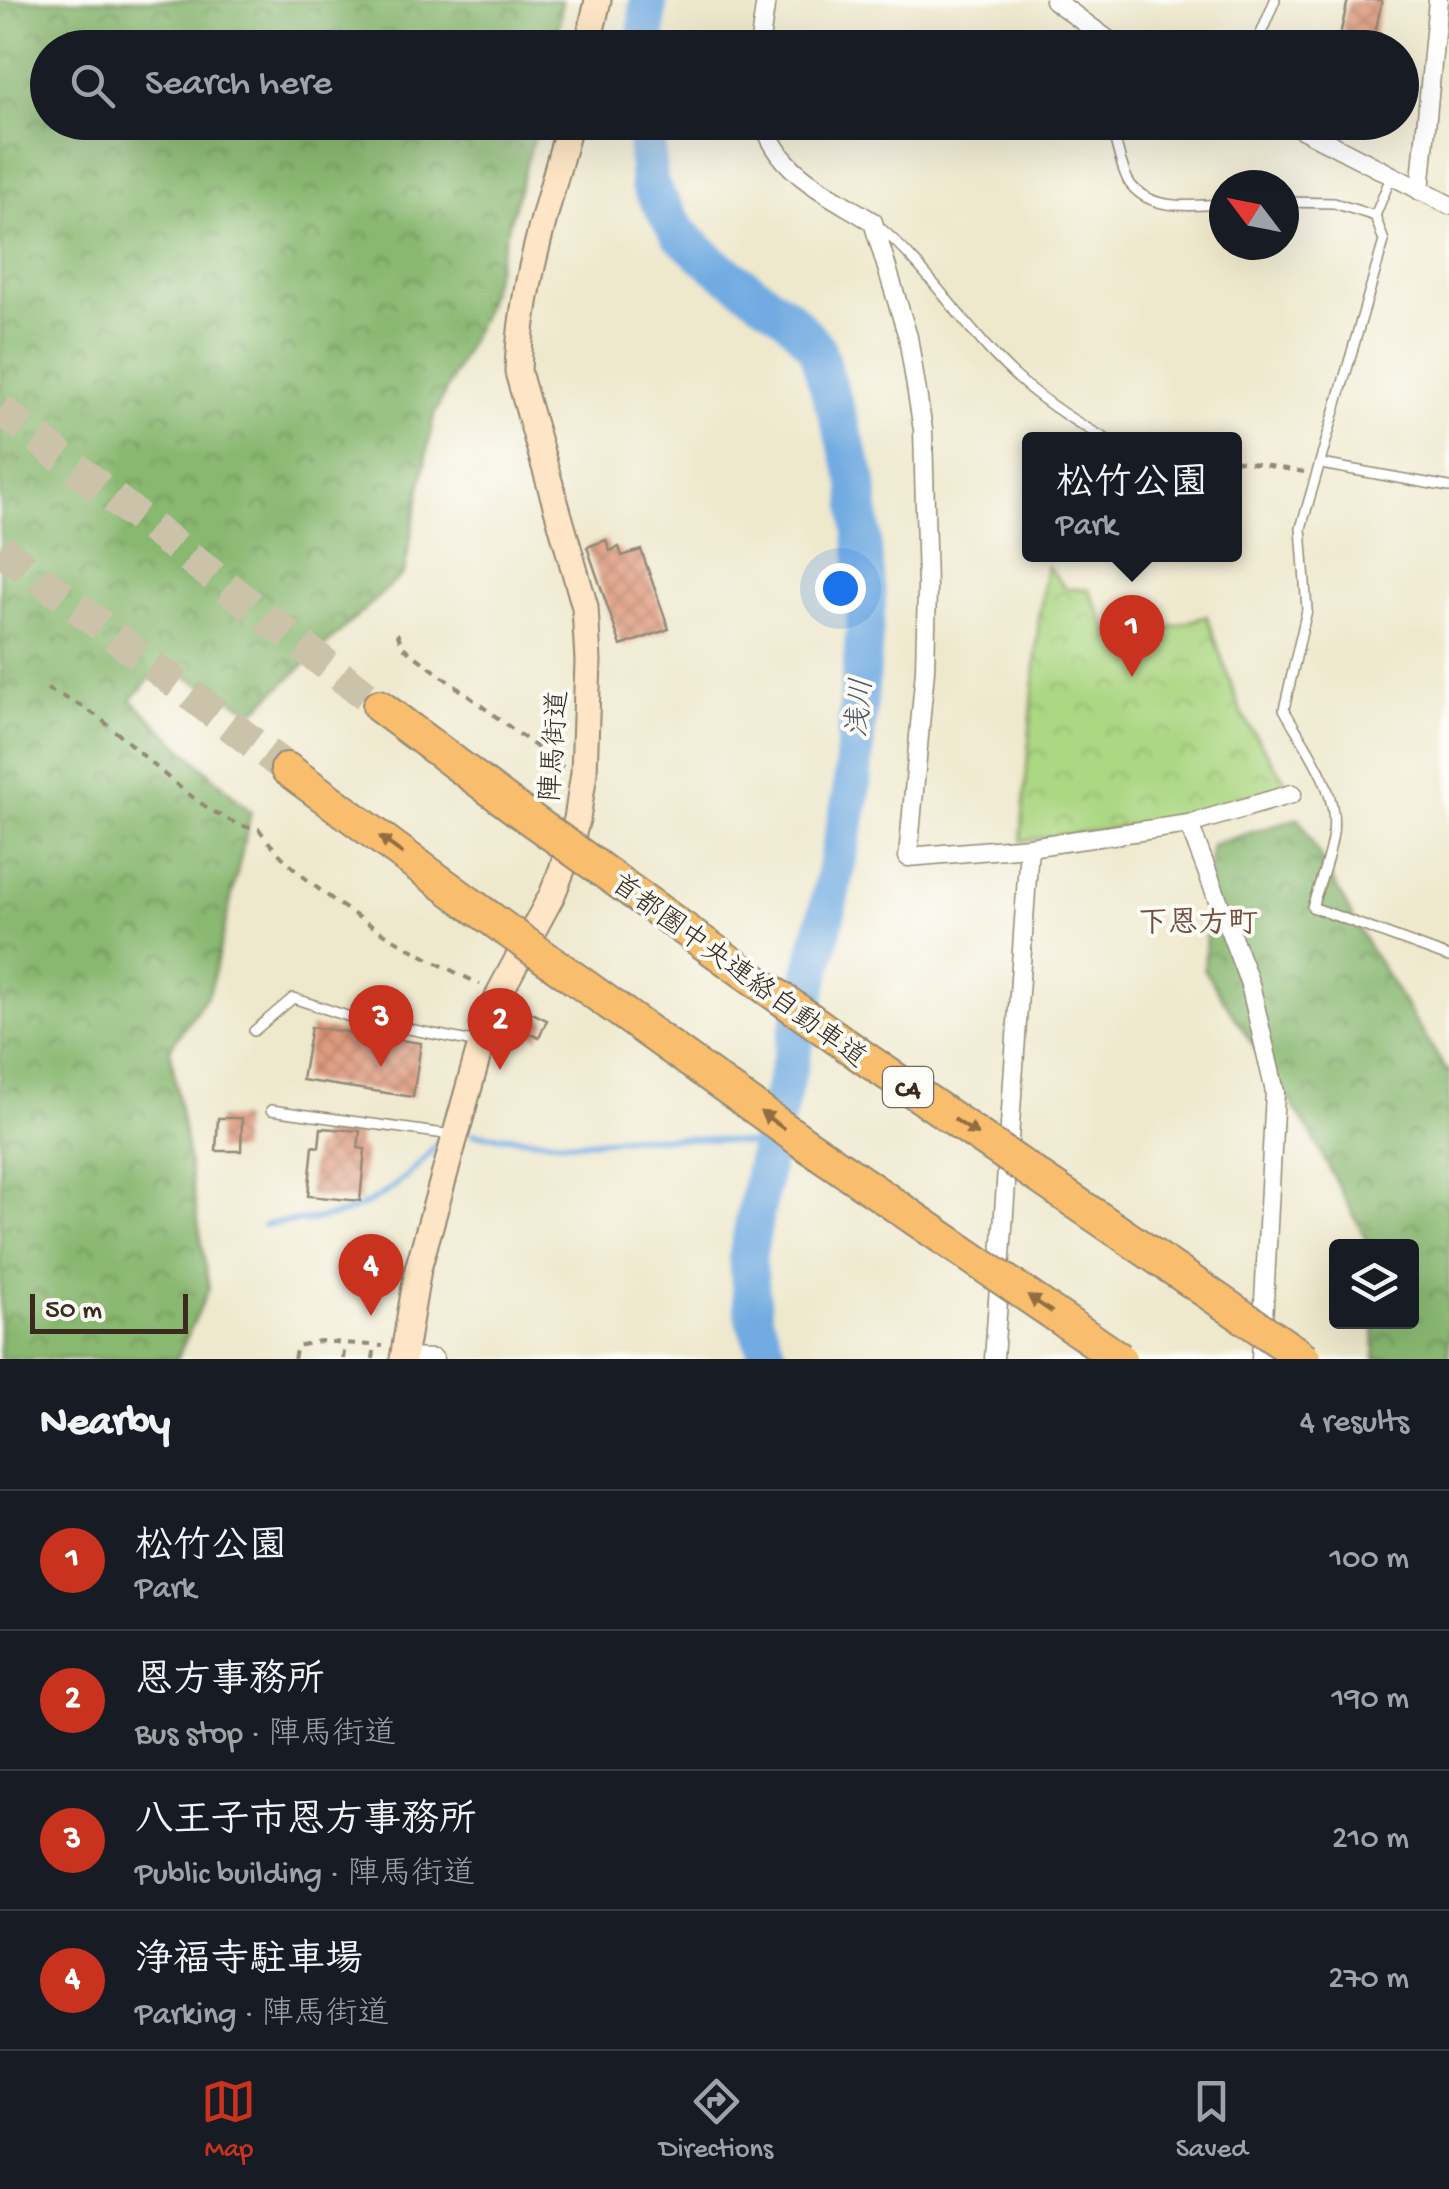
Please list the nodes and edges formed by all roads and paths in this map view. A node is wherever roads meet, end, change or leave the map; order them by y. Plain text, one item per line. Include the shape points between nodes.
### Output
1 (598, 0) edge
2 (766, 0) edge
3 (1054, 0) edge
4 (1276, 0) edge
5 (1438, 0) edge
6 (1090, 28) joint
7 (591, 30) edge
8 (762, 30) edge
9 (1093, 30) edge
10 (1263, 30) edge
11 (566, 140) edge
12 (769, 140) edge
13 (1116, 140) edge
14 (1321, 140) edge
15 (1390, 177) junction
16 (1420, 191) junction
17 (1299, 202) edge
18 (1209, 204) edge
19 (1449, 205) edge
20 (1375, 216) junction
21 (873, 222) junction
22 (1093, 432) edge
23 (1242, 461) edge
24 (1320, 469) junction
25 (1449, 487) edge
26 (398, 633) dead end
27 (48, 688) dead end
28 (379, 706) tunnel mouth
29 (288, 769) tunnel mouth
30 (584, 773) junction
31 (1292, 794) dead end
32 (1190, 824) junction
33 (1029, 847) junction
34 (1449, 957) edge
35 (500, 992) junction
36 (254, 1030) dead end
37 (481, 1044) junction
38 (271, 1110) dead end
39 (454, 1136) junction
40 (345, 1344) junction
41 (294, 1359) edge
42 (343, 1359) edge
43 (373, 1359) edge
44 (403, 1359) edge
45 (434, 1359) edge
46 (994, 1359) edge
47 (1120, 1359) edge
48 (1260, 1359) edge
49 (1305, 1359) edge

1 - 7 main road
2 - 8 street
3 - 6 street
4 - 10 lane
5 - 16 street
6 - 9 street
11 - 30 main road, 陣馬街道 via 519,334 518,372 585,607
12 - 21 street via 800,176
13 - 18 lane via 1129,183 1148,198
14 - 15 street
15 - 16 street
15 - 20 lane
16 - 19 street
17 - 20 lane via 1334,203
20 - 24 lane via 1384,241
21 - 22 lane via 1025,385
21 - 33 street via 908,337 923,430 925,670 908,857
23 - 24 path
24 - 25 lane
24 - 34 lane via 1301,528 1307,610 1284,709 1328,787 1333,810 1333,837 1312,908
26 - 30 path via 403,647 560,765
27 - 35 path via 94,714 170,780 242,828 259,829 309,882 428,960
28 -> 49 highway, 首都圏中央連絡自動車道 / C4, bridge via 863,1056
47 -> 29 highway, bridge via 806,1145
30 - 35 main road, 陣馬街道 via 563,867
31 - 32 street
32 - 33 street
32 - 48 street via 1250,984 1275,1092
33 - 46 street
35 - 37 main road, 陣馬街道
36 - 37 lane via 293,998
37 - 39 main road, 陣馬街道
38 - 39 lane
39 - 44 main road, 陣馬街道 via 418,1269
40 - 41 path via 296,1346
40 - 42 path
40 - 43 path via 375,1345
44 - 45 street

